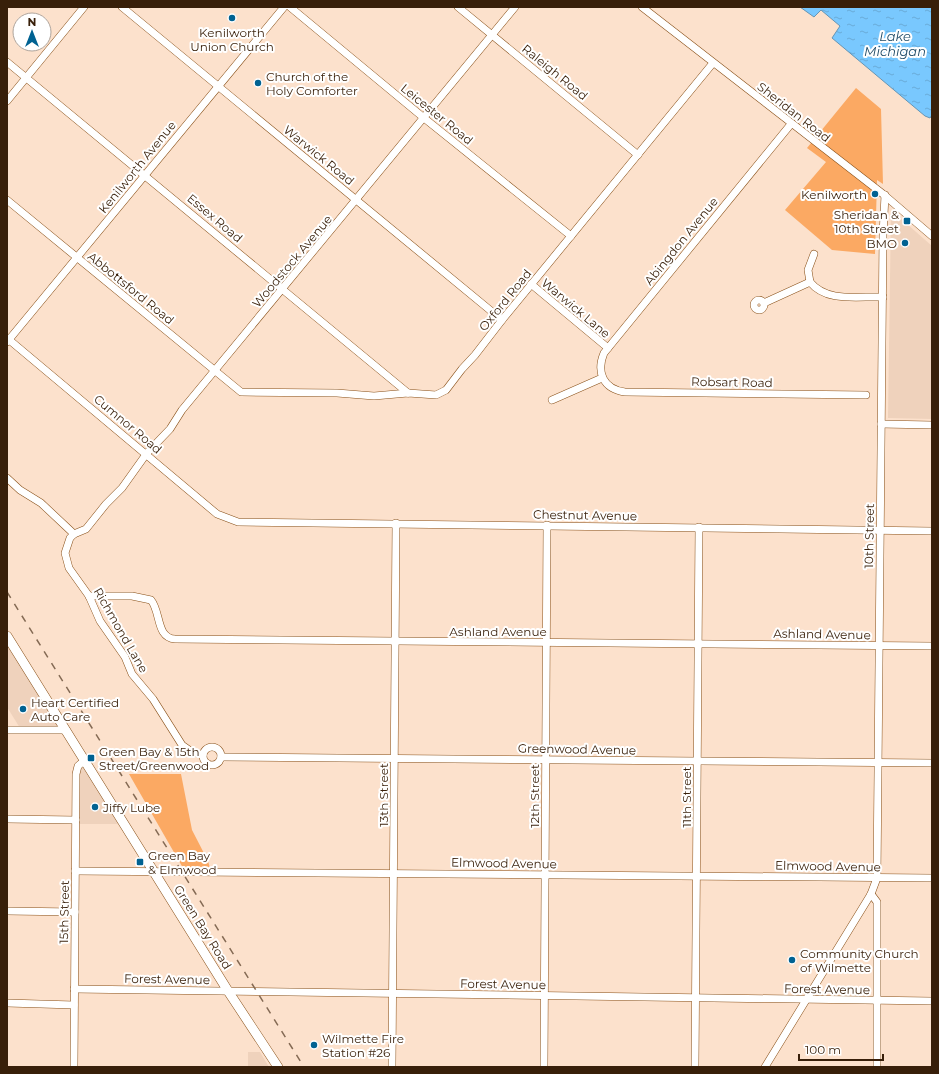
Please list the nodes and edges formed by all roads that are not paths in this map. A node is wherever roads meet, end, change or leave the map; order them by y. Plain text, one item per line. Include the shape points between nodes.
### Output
1 (84, 7) edge
2 (122, 7) edge
3 (284, 7) edge
4 (290, 7) edge
5 (458, 7) edge
6 (515, 7) edge
7 (642, 7) edge
8 (492, 34) junction
9 (7, 62) edge
10 (714, 63) junction
11 (26, 77) junction
12 (218, 86) junction
13 (7, 100) edge
14 (424, 118) junction
15 (791, 124) junction
16 (638, 155) junction
17 (145, 174) junction
18 (885, 196) junction
19 (7, 200) edge
20 (356, 200) junction
21 (571, 236) junction
22 (932, 236) edge
23 (814, 254) dead end
24 (77, 258) junction
25 (810, 282) junction
26 (531, 284) junction
27 (282, 289) junction
28 (883, 297) junction
29 (764, 303) dead end
30 (502, 320) junction
31 (8, 340) edge
32 (608, 348) junction
33 (215, 371) junction
34 (602, 378) junction
35 (241, 392) joint
36 (408, 393) junction
37 (866, 395) dead end
38 (552, 400) dead end
39 (881, 424) junction
40 (932, 426) edge
41 (147, 453) junction
42 (7, 478) edge
43 (238, 522) joint
44 (396, 523) junction
45 (547, 525) junction
46 (699, 527) junction
47 (880, 529) junction
48 (932, 530) edge
49 (74, 534) junction
50 (89, 596) junction
51 (7, 636) edge
52 (395, 641) junction
53 (546, 642) junction
54 (698, 643) junction
55 (879, 646) junction
56 (932, 646) edge
57 (7, 730) edge
58 (66, 730) junction
59 (203, 756) junction
60 (221, 757) junction
61 (394, 758) junction
62 (85, 760) junction
63 (546, 760) junction
64 (697, 761) junction
65 (878, 762) junction
66 (932, 763) edge
67 (7, 819) edge
68 (76, 820) junction
69 (75, 871) junction
70 (154, 871) junction
71 (393, 874) junction
72 (545, 875) junction
73 (696, 876) junction
74 (877, 878) junction
75 (932, 878) edge
76 (872, 894) junction
77 (7, 911) edge
78 (75, 912) junction
79 (74, 989) junction
80 (228, 991) junction
81 (393, 994) junction
82 (544, 996) junction
83 (695, 998) junction
84 (805, 1000) junction
85 (877, 1001) junction
86 (932, 1001) edge
87 (7, 1003) edge
88 (74, 1005) junction
89 (74, 1067) edge
90 (278, 1067) edge
91 (392, 1067) edge
92 (544, 1067) edge
93 (695, 1067) edge
94 (765, 1067) edge
95 (877, 1067) edge

1 - 11 street
2 - 12 street, Warwick Road
3 - 12 street, Kenilworth Avenue
4 - 14 street, Leicester Road
5 - 8 street, Raleigh Road
6 - 8 street, Woodstock Avenue
7 - 10 street, Sheridan Road
8 - 14 street, Woodstock Avenue
8 - 16 street, Raleigh Road
9 - 11 street, Essex Road
10 - 15 street, Sheridan Road
10 - 16 street, Oxford Road
11 - 13 street
11 - 17 street, Essex Road
12 - 17 street, Kenilworth Avenue
12 - 20 street, Warwick Road
14 - 20 street, Woodstock Avenue
14 - 21 street, Leicester Road
15 - 18 street, Sheridan Road
15 - 32 street, Abingdon Avenue
16 - 21 street, Oxford Road
17 - 24 street, Kenilworth Avenue
17 - 27 street, Essex Road
18 - 22 street, Sheridan Road
18 - 28 street, 10th Street
19 - 24 street, Abbottsford Road
20 - 27 street, Woodstock Avenue
20 - 30 street, Warwick Road
21 - 26 street, Oxford Road
23 - 25 street via 809,265
24 - 31 street, Kenilworth Avenue
24 - 33 street, Abbottsford Road
25 - 28 street via 818,291 828,296
25 - 29 street
26 - 30 street, Oxford Road
26 - 32 street, Warwick Lane
27 - 33 street, Woodstock Avenue
27 - 36 street, Essex Road
28 - 39 street, 10th Street
30 - 36 street, Oxford Road via 476,356 442,393 429,396
31 - 41 street, Cumnor Road
32 - 34 street, Abingdon Avenue via 600,363
33 - 35 street, Abbottsford Road
33 - 41 street, Woodstock Avenue via 182,410 170,429
34 - 37 street, Robsart Road via 613,389 625,392
34 - 38 street
35 - 36 street, Oxford Road via 374,396
39 - 40 street
39 - 47 street, 10th Street
41 - 43 street, Cumnor Road via 217,514
41 - 49 street, Woodstock Avenue via 122,488 86,529
42 - 49 street via 41,503
43 - 44 street, Chestnut Avenue
44 - 45 street, Chestnut Avenue
44 - 52 street, 13th Street
45 - 46 street, Chestnut Avenue
45 - 53 street, 12th Street
46 - 47 street, Chestnut Avenue
46 - 54 street, 11th Street
47 - 48 street, Chestnut Avenue
47 - 55 street, 10th Street
49 - 50 street, Richmond Lane via 67,544 66,558 69,568
50 - 52 street, Ashland Avenue via 132,596 151,600 163,632 169,638
50 - 59 street, Richmond Lane via 100,621 125,657 132,674 161,710 171,731 186,749
51 - 58 main road, Green Bay Road
52 - 53 street, Ashland Avenue
52 - 61 street, 13th Street
53 - 54 street, Ashland Avenue
53 - 63 street, 12th Street
54 - 55 street, Ashland Avenue
54 - 64 street, 11th Street
55 - 56 street, Ashland Avenue
55 - 65 street, 10th Street
57 - 58 street
58 - 62 main road, Green Bay Road
59 - 60 street, Greenwood Avenue via 207,763 212,765 217,764
59 - 60 street, Greenwood Avenue via 211,747 217,749
60 - 61 street, Greenwood Avenue
61 - 63 street, Greenwood Avenue
61 - 71 street, 13th Street
62 - 68 street, 15th Street via 78,766 76,774
62 - 70 main road, Green Bay Road
63 - 64 street, Greenwood Avenue
63 - 72 street, 12th Street
64 - 65 street, Greenwood Avenue
64 - 73 street, 11th Street
65 - 66 street, Greenwood Avenue
65 - 74 street, 10th Street
67 - 68 street
68 - 69 street, 15th Street
69 - 70 street, Elmwood Avenue
69 - 78 street, 15th Street
70 - 71 street, Elmwood Avenue
70 - 80 main road, Green Bay Road
71 - 72 street, Elmwood Avenue
71 - 81 street, 13th Street
72 - 73 street, Elmwood Avenue
72 - 82 street, 12th Street
73 - 74 street, Elmwood Avenue
73 - 83 street, 11th Street
74 - 75 street, Elmwood Avenue
74 - 76 street, 10th Street
76 - 84 street, 10th Street
76 - 85 street via 877,902
77 - 78 street
78 - 79 street, 15th Street
79 - 80 street, Forest Avenue
79 - 88 street, 15th Street
80 - 81 street, Forest Avenue
80 - 90 main road, Green Bay Road
81 - 82 street, Forest Avenue
81 - 91 street, 13th Street
82 - 83 street, Forest Avenue
82 - 92 street, 12th Street
83 - 84 street, Forest Avenue
83 - 93 street, 11th Street
84 - 85 street, Forest Avenue
84 - 94 street, 10th Street
85 - 86 street, Forest Avenue
85 - 95 street
87 - 88 street
88 - 89 street, 15th Street

